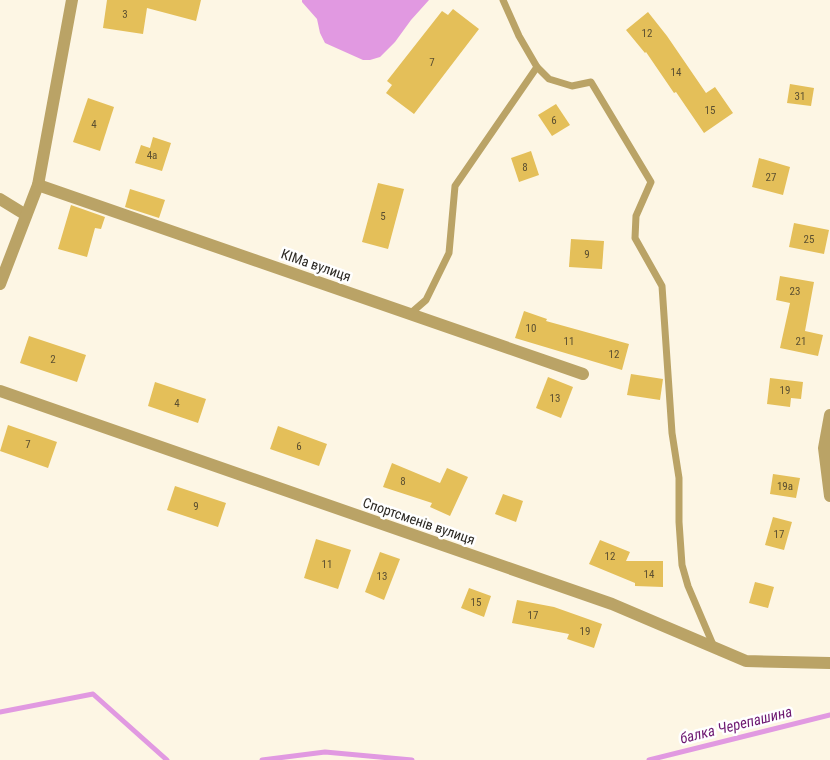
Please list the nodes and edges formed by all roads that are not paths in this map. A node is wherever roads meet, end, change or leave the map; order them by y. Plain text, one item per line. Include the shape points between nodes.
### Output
1 (72, 0) edge
2 (503, 0) edge
3 (537, 67) junction
4 (38, 185) junction
5 (0, 199) edge
6 (26, 215) junction
7 (0, 284) edge
8 (411, 314) junction
9 (583, 374) dead end
10 (0, 391) edge
11 (830, 415) edge
12 (827, 447) edge
13 (830, 496) edge
14 (714, 648) junction
15 (830, 662) edge

1 - 4 street
2 - 3 lane
3 - 8 lane via 455,186 449,253 426,300
3 - 14 lane via 549,79 572,86 590,82 651,182 636,216 635,238 662,286 672,433 679,478 682,565
4 - 6 street
4 - 8 street, КІМа вулиця
5 - 6 street
6 - 7 street
8 - 9 street, КІМа вулиця
10 - 14 street, Спортсменів вулиця via 612,604
11 - 12 street
12 - 13 street
14 - 15 street, Спортсменів вулиця via 746,661

